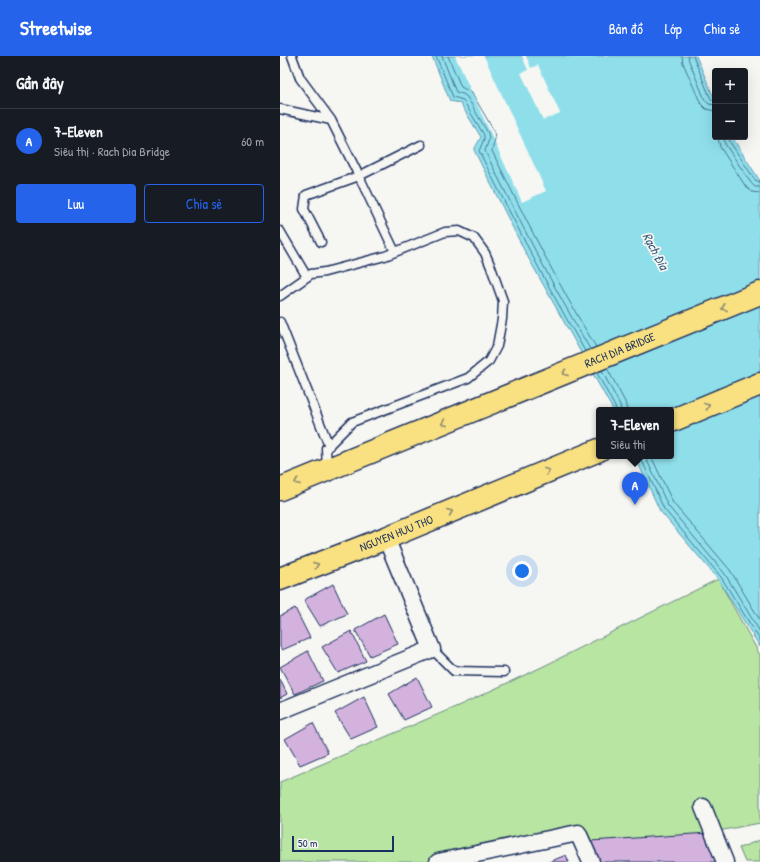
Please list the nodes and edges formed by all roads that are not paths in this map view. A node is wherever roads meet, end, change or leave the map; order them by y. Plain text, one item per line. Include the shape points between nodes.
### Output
1 (292, 56) edge
2 (280, 109) edge
3 (332, 120) junction
4 (421, 145) dead end
5 (359, 176) junction
6 (280, 231) edge
7 (321, 242) dead end
8 (395, 252) junction
9 (307, 277) junction
10 (760, 293) edge
11 (280, 296) edge
12 (280, 322) edge
13 (760, 384) edge
14 (674, 420) edge
15 (329, 446) junction
16 (596, 451) edge
17 (328, 470) junction
18 (280, 489) edge
19 (386, 538) junction
20 (280, 579) edge
21 (432, 649) junction
22 (504, 672) dead end
23 (280, 711) edge
24 (703, 807) dead end
25 (438, 862) edge
26 (591, 862) edge
27 (725, 862) edge

1 - 3 lane via 300,78
2 - 3 lane
3 - 5 lane
4 - 5 lane
5 - 7 lane via 306,195 304,209
5 - 8 lane
6 - 9 lane
8 - 9 lane
8 - 15 lane via 445,232 459,231 474,238 492,267 503,302 497,346 489,361 468,378 352,422
9 - 11 lane
10 -> 17 main road, RACH DIA BRIDGE
12 - 15 lane
14 -> 13 main road
15 - 17 lane via 326,448
19 -> 16 main road, NGUYEN HUU THO
17 -> 18 main road
20 -> 19 main road, NGUYEN HUU THO
19 - 21 street
21 - 22 lane via 454,671
21 - 23 street
24 - 27 street
25 - 26 street via 578,833

